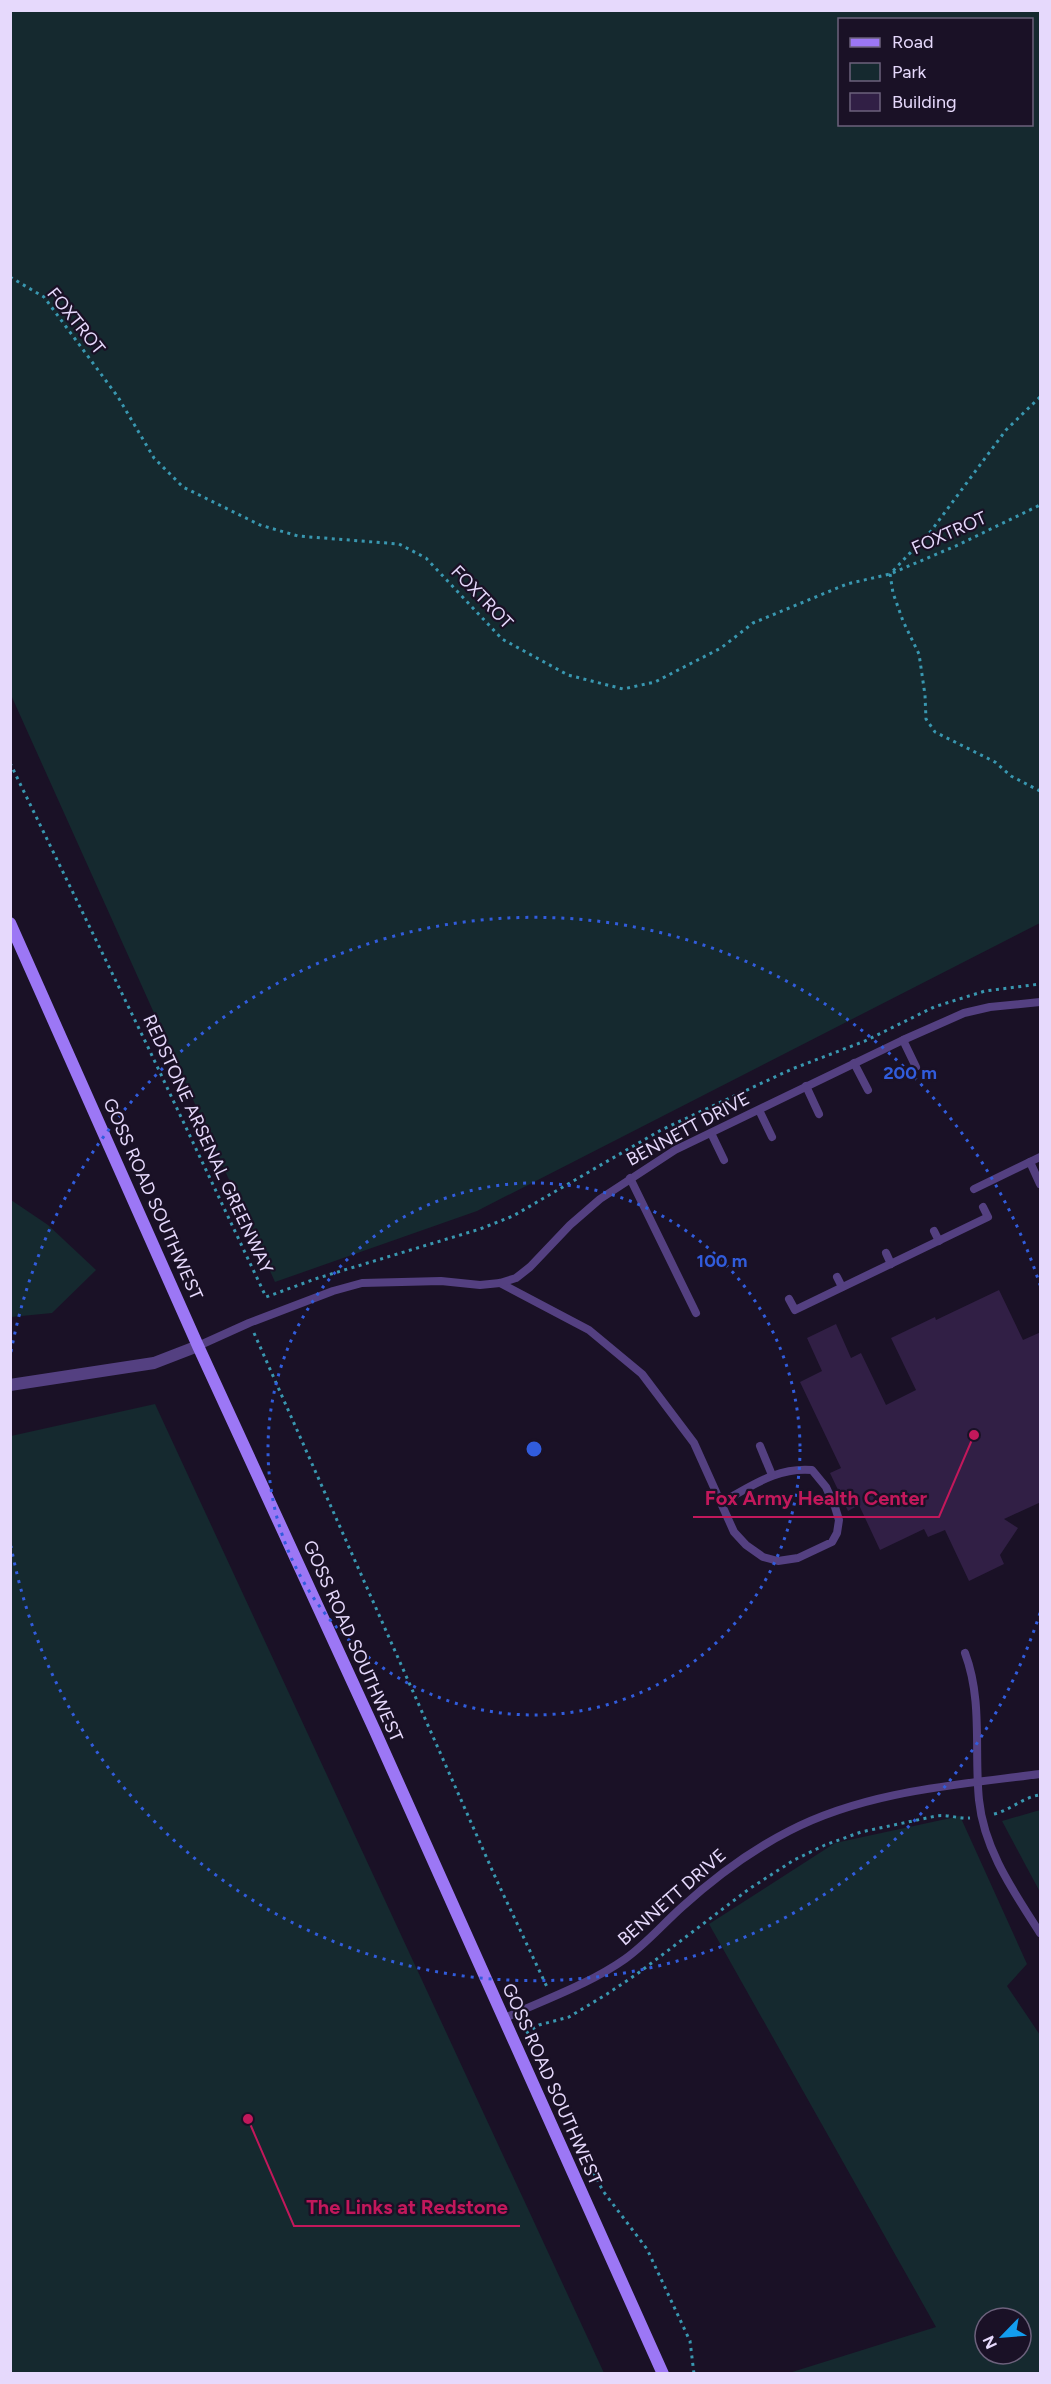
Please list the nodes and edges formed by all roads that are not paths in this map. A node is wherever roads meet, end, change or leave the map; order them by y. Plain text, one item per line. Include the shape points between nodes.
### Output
1 (10, 923) edge
2 (1041, 1002) edge
3 (903, 1040) junction
4 (854, 1063) junction
5 (916, 1067) dead end
6 (806, 1086) junction
7 (868, 1090) dead end
8 (759, 1110) junction
9 (819, 1114) dead end
10 (711, 1133) junction
11 (772, 1137) dead end
12 (1041, 1157) edge
13 (723, 1160) dead end
14 (1030, 1162) junction
15 (630, 1178) junction
16 (1041, 1184) edge
17 (974, 1189) dead end
18 (983, 1207) dead end
19 (934, 1230) dead end
20 (939, 1240) junction
21 (886, 1253) dead end
22 (891, 1264) junction
23 (837, 1276) dead end
24 (500, 1283) junction
25 (842, 1287) junction
26 (789, 1299) dead end
27 (696, 1313) dead end
28 (198, 1346) junction
29 (10, 1386) edge
30 (760, 1446) dead end
31 (772, 1475) junction
32 (722, 1502) junction
33 (965, 1653) dead end
34 (1041, 1774) edge
35 (977, 1782) junction
36 (1041, 1933) edge
37 (503, 2019) junction
38 (663, 2373) edge

1 - 28 street, GOSS ROAD SOUTHWEST
2 - 3 lane, BENNETT DRIVE via 964,1013
3 - 4 lane, BENNETT DRIVE
3 - 5 lane
4 - 6 lane, BENNETT DRIVE
4 - 7 lane
6 - 8 lane, BENNETT DRIVE
6 - 9 lane
8 - 10 lane, BENNETT DRIVE
8 - 11 lane
10 - 13 lane
10 - 15 lane, BENNETT DRIVE
12 - 14 lane
14 - 16 lane
14 - 17 lane
15 - 24 lane, BENNETT DRIVE via 570,1225 530,1267 516,1278
15 - 27 lane
18 - 20 lane via 988,1217
19 - 20 lane
20 - 22 lane
21 - 22 lane
22 - 25 lane
23 - 25 lane
24 - 28 lane, BENNETT DRIVE via 362,1283 249,1323
24 - 32 lane via 589,1330 642,1374 694,1443
25 - 26 lane via 795,1310
28 - 29 street via 154,1363
28 - 37 street, GOSS ROAD SOUTHWEST
30 - 31 lane
31 - 32 lane
31 - 32 lane via 794,1468 812,1470 826,1487 839,1520 832,1542 798,1558 778,1561 763,1557 734,1532
33 - 35 lane via 977,1708
34 - 35 lane, BENNETT DRIVE
35 - 36 lane via 986,1838 1010,1887
35 - 37 lane, BENNETT DRIVE via 848,1806 790,1830 728,1868 624,1959
37 - 38 street, GOSS ROAD SOUTHWEST

